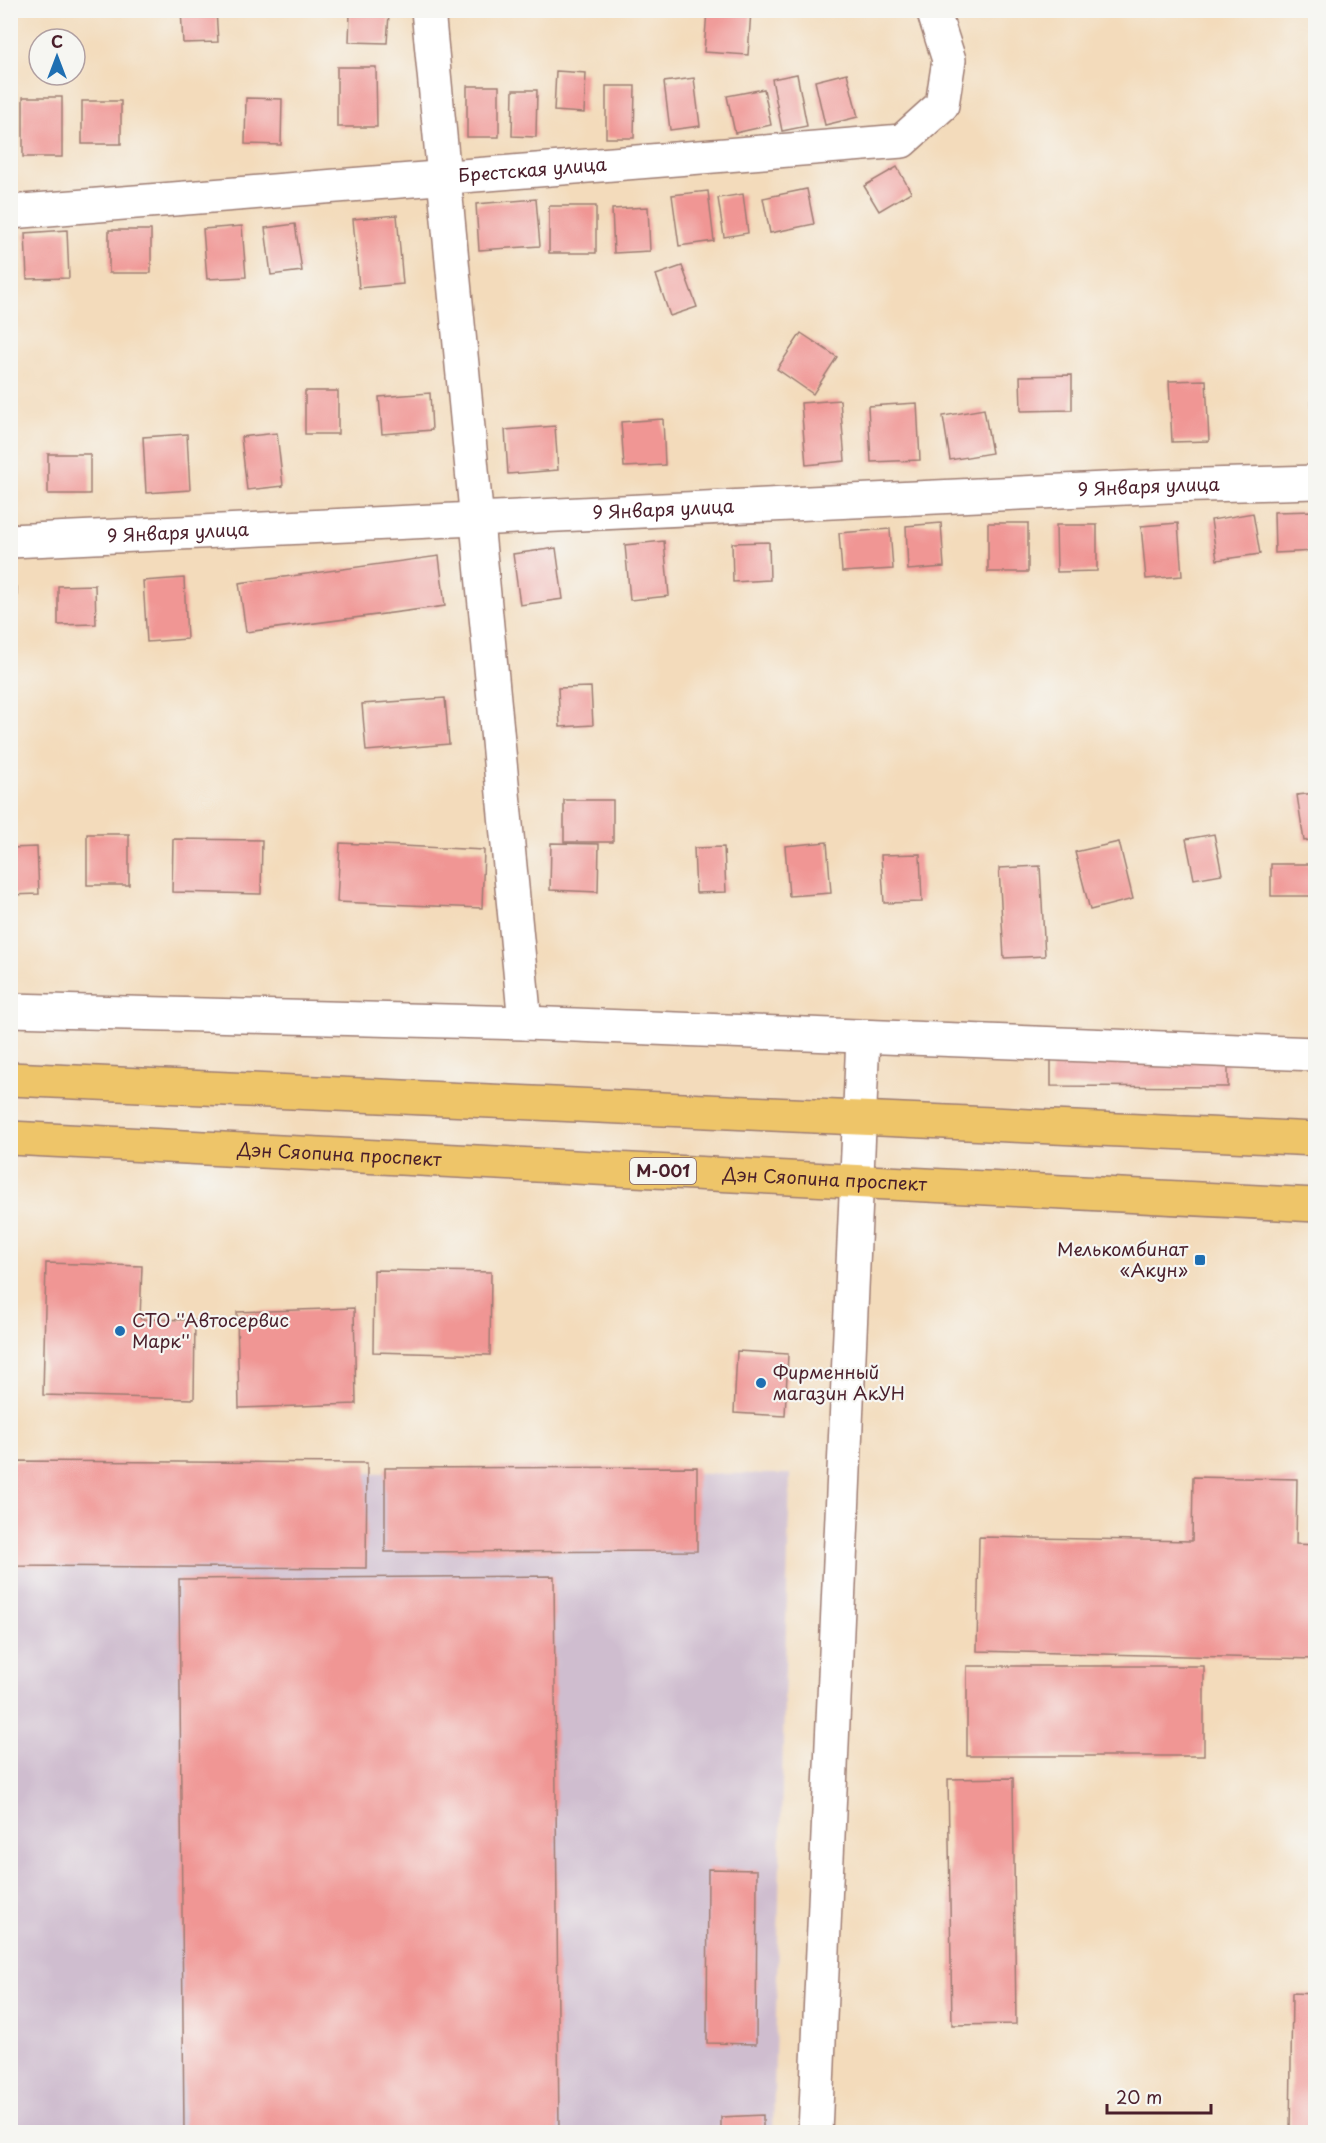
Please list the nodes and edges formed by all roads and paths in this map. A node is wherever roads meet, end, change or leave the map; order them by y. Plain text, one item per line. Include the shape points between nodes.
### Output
1 (428, 10) edge
2 (933, 10) edge
3 (444, 177) junction
4 (10, 212) edge
5 (1316, 482) edge
6 (478, 520) junction
7 (10, 541) edge
8 (10, 1010) edge
9 (525, 1023) junction
10 (863, 1037) junction
11 (1316, 1054) edge
12 (10, 1079) edge
13 (858, 1117) junction
14 (10, 1138) edge
15 (1316, 1138) edge
16 (855, 1181) junction
17 (1316, 1205) edge
18 (815, 2133) edge

1 - 3 street
2 - 3 street, Брестская улица via 949,60 942,105 902,141
3 - 4 street, Брестская улица
3 - 6 street
5 - 6 street, 9 Января улица
6 - 7 street, 9 Января улица
6 - 9 street
8 - 9 street
9 - 10 street
10 - 11 street
10 - 13 street
12 - 13 main road
13 - 15 main road
13 - 16 street
14 - 16 main road, Дэн Сяопина проспект / M-001
16 - 17 main road, Дэн Сяопина проспект / M-001
16 - 18 street

